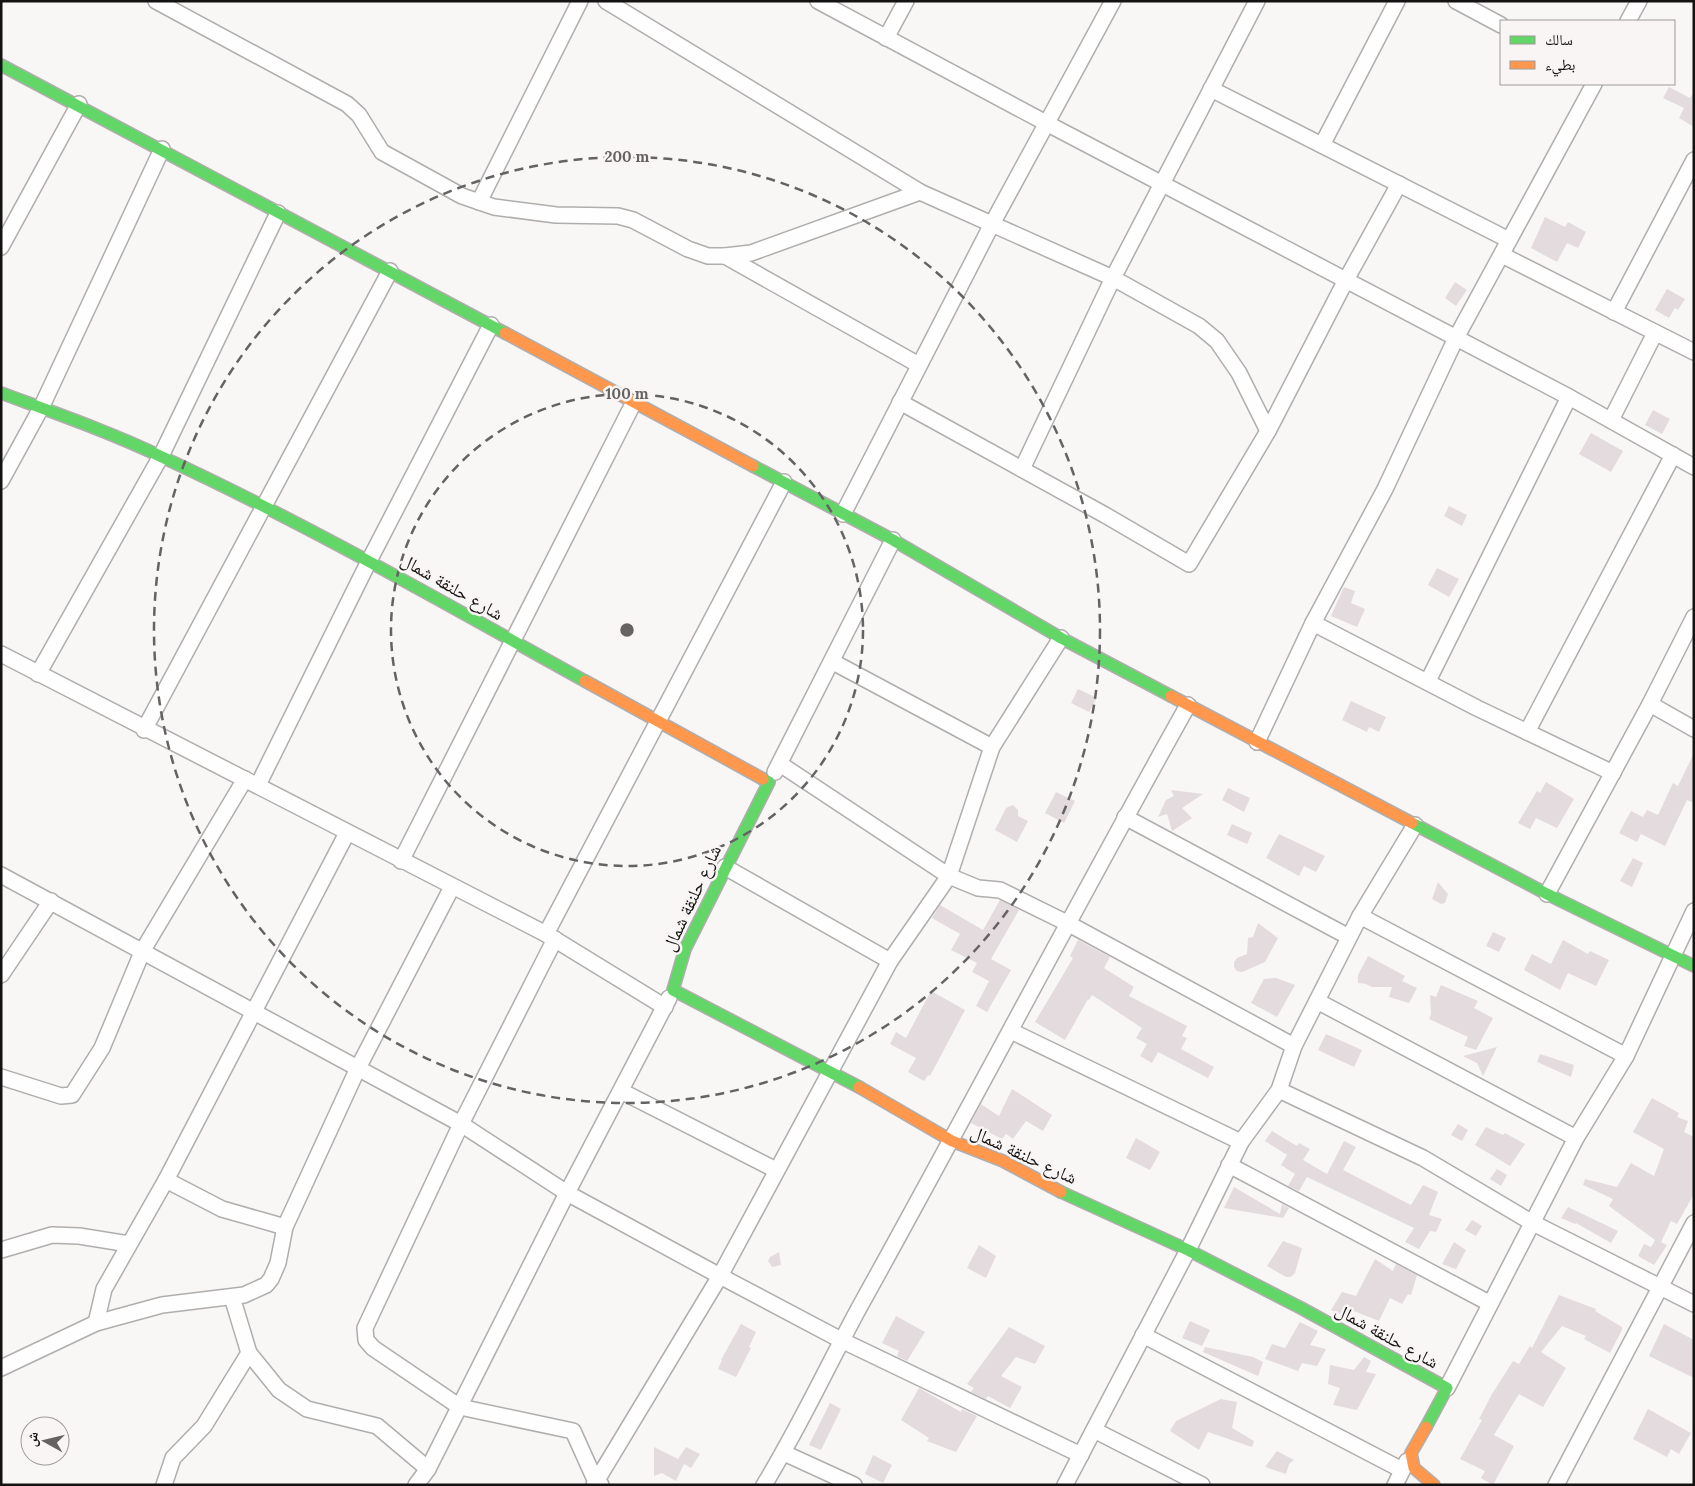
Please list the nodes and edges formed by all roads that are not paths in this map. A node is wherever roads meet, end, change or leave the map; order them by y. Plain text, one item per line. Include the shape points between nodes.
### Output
1 (156, 1) edge
2 (580, 1) edge
3 (606, 1) edge
4 (818, 1) edge
5 (906, 1) edge
6 (1113, 1) edge
7 (1257, 1) edge
8 (1397, 1) edge
9 (1456, 1) edge
10 (1639, 1) edge
11 (1629, 20) edge
12 (1500, 24) edge
13 (886, 38) junction
14 (1, 65) edge
15 (1593, 85) edge
16 (1211, 88) junction
17 (79, 104) junction
18 (1048, 124) junction
19 (1322, 145) junction
20 (162, 149) junction
21 (1694, 160) edge
22 (1161, 183) junction
23 (1399, 184) junction
24 (920, 192) junction
25 (479, 202) junction
26 (278, 213) junction
27 (992, 224) junction
28 (1509, 240) junction
29 (1, 247) edge
30 (1502, 255) junction
31 (725, 256) junction
32 (390, 271) junction
33 (1113, 278) junction
34 (1346, 280) junction
35 (1614, 312) junction
36 (491, 325) junction
37 (1655, 333) junction
38 (1456, 338) junction
39 (1694, 352) edge
40 (919, 365) junction
41 (1, 393) edge
42 (1569, 397) junction
43 (634, 402) junction
44 (900, 402) junction
45 (41, 408) junction
46 (1611, 420) junction
47 (1268, 431) junction
48 (161, 456) junction
49 (1673, 456) junction
50 (1694, 467) edge
51 (1022, 469) junction
52 (1, 480) edge
53 (784, 482) junction
54 (264, 506) junction
55 (843, 514) junction
56 (893, 540) junction
57 (369, 561) junction
58 (1694, 617) edge
59 (1312, 623) junction
60 (1061, 638) junction
61 (512, 642) junction
62 (1, 654) edge
63 (833, 662) junction
64 (38, 674) junction
65 (1428, 681) junction
66 (1650, 704) junction
67 (1188, 705) junction
68 (658, 722) junction
69 (144, 730) junction
70 (1694, 730) edge
71 (1527, 732) junction
72 (1257, 742) junction
73 (992, 748) junction
74 (780, 764) junction
75 (1613, 773) junction
76 (251, 782) junction
77 (769, 782) junction
78 (1125, 817) junction
79 (1415, 825) junction
80 (347, 833) junction
81 (401, 860) junction
82 (725, 867) junction
83 (1, 875) edge
84 (949, 876) junction
85 (452, 887) junction
86 (1547, 894) junction
87 (51, 901) junction
88 (1694, 911) edge
89 (1360, 916) junction
90 (1069, 924) junction
91 (550, 937) junction
92 (1350, 937) junction
93 (144, 950) junction
94 (1672, 956) junction
95 (890, 961) junction
96 (1694, 966) edge
97 (1, 975) edge
98 (674, 990) junction
99 (1317, 1001) junction
100 (665, 1007) junction
101 (253, 1011) junction
102 (1011, 1031) junction
103 (1294, 1046) junction
104 (1626, 1056) junction
105 (358, 1068) junction
106 (829, 1070) junction
107 (1, 1077) edge
108 (1279, 1090) junction
109 (621, 1091) junction
110 (461, 1124) junction
111 (1576, 1138) junction
112 (952, 1141) junction
113 (1241, 1142) junction
114 (1229, 1165) junction
115 (776, 1170) junction
116 (166, 1180) junction
117 (567, 1193) junction
118 (1531, 1222) junction
119 (1694, 1223) edge
120 (284, 1227) junction
121 (129, 1244) junction
122 (1, 1250) edge
123 (1188, 1250) junction
124 (720, 1276) junction
125 (1658, 1287) junction
126 (232, 1297) junction
127 (1489, 1303) junction
128 (1694, 1304) edge
129 (96, 1323) junction
130 (1142, 1335) junction
131 (841, 1340) junction
132 (248, 1353) junction
133 (1, 1368) edge
134 (1446, 1388) junction
135 (460, 1407) junction
136 (1094, 1430) junction
137 (784, 1453) junction
138 (1411, 1453) junction
139 (1081, 1455) junction
140 (428, 1469) junction
141 (1402, 1470) junction
142 (597, 1484) edge
143 (164, 1485) edge
144 (416, 1485) edge
145 (764, 1485) edge
146 (854, 1485) edge
147 (1066, 1485) edge
148 (1202, 1485) edge
149 (1395, 1485) edge
150 (1434, 1485) edge
151 (1556, 1485) edge

1 - 25 street via 347,104 359,115 382,152
2 - 25 street
3 - 24 street
4 - 13 street
5 - 13 street
6 - 18 street
7 - 16 street
8 - 19 street
9 - 12 street
10 - 11 street
13 - 18 street
14 - 17 street
15 - 28 street
16 - 19 street
16 - 22 street
17 - 20 street
17 - 29 street
18 - 22 street
18 - 27 street
19 - 23 street
20 - 26 street
20 - 45 street
21 - 35 street
22 - 33 street
22 - 34 street
23 - 28 street
23 - 34 street
24 - 27 street
24 - 31 street via 751,253
25 - 31 street via 556,215 618,216 633,220 688,250 708,256
26 - 32 street
26 - 48 street
27 - 33 street
27 - 40 street
28 - 30 street
30 - 35 street
30 - 38 street
31 - 40 street
32 - 36 street
32 - 54 street
33 - 47 street via 1199,326 1217,341 1239,373
33 - 51 street
34 - 38 street
34 - 47 street
35 - 37 street
36 - 43 street
36 - 57 street
37 - 39 street
37 - 46 street
38 - 42 street
38 - 59 street via 1385,489
40 - 44 street
41 - 45 street, شارع حلنقة شمال
42 - 46 street
42 - 65 street
43 - 53 street
43 - 61 street
44 - 51 street
44 - 55 street
45 - 48 street, شارع حلنقة شمال
45 - 52 street
46 - 49 street
47 - 51 street via 1189,564
48 - 54 street, شارع حلنقة شمال
48 - 64 street
49 - 50 street
49 - 71 street
53 - 55 street
53 - 68 street
54 - 57 street, شارع حلنقة شمال
54 - 69 street
55 - 56 street
56 - 60 street
56 - 63 street
57 - 61 street, شارع حلنقة شمال
57 - 76 street
58 - 66 street
59 - 65 street
59 - 72 street
60 - 67 street
60 - 73 street
61 - 68 street, شارع حلنقة شمال
61 - 81 street
62 - 64 street
63 - 73 street
63 - 74 street
64 - 69 street
65 - 71 street
66 - 70 street
66 - 75 street
67 - 72 street
67 - 78 street
68 - 77 street, شارع حلنقة شمال
68 - 91 street
69 - 76 street
71 - 75 street
72 - 79 street
73 - 84 street
74 - 77 street
74 - 84 street
75 - 86 street
76 - 80 street
76 - 93 street
77 - 82 street, شارع حلنقة شمال
78 - 90 street
78 - 92 street
79 - 86 street
79 - 89 street
80 - 81 street
80 - 101 street
81 - 85 street
82 - 95 street
82 - 98 street, شارع حلنقة شمال via 685,949
83 - 87 street
84 - 90 street via 978,888 1000,890
84 - 95 street
85 - 91 street
85 - 105 street
86 - 94 street
87 - 93 street
87 - 97 street
88 - 94 street
89 - 92 street
89 - 104 street
90 - 102 street
90 - 103 street
91 - 100 street
91 - 110 street
92 - 99 street
93 - 101 street
93 - 107 street via 102,1048 72,1095 62,1096
94 - 96 street
94 - 104 street
95 - 106 street
98 - 100 street
98 - 106 street, شارع حلنقة شمال
99 - 103 street
99 - 111 street
100 - 109 street
101 - 105 street
101 - 116 street
102 - 112 street
102 - 113 street
103 - 108 street
104 - 111 street
105 - 110 street
105 - 120 street
106 - 112 street, شارع حلنقة شمال
106 - 115 street
108 - 113 street
108 - 118 street via 1422,1158
109 - 115 street
109 - 117 street
110 - 117 street
110 - 135 street via 365,1328 366,1340 373,1348
111 - 118 street
112 - 123 street, شارع حلنقة شمال via 1003,1161 1066,1195
112 - 131 street
113 - 114 street
114 - 123 street
114 - 127 street
115 - 124 street
116 - 120 street via 222,1209
116 - 121 street
117 - 124 street
117 - 135 street
118 - 125 street
118 - 127 street
119 - 125 street
120 - 126 street via 278,1263 271,1279 250,1292
121 - 122 street via 52,1235
121 - 129 street via 101,1298
123 - 130 street
123 - 134 street, شارع حلنقة شمال
124 - 131 street
124 - 142 street
125 - 128 street
125 - 151 street
126 - 129 street via 162,1305
126 - 132 street
127 - 134 street
129 - 133 street
130 - 136 street
130 - 141 street
131 - 137 street
131 - 139 street
132 - 140 street via 279,1390 294,1402 307,1409 377,1426
132 - 143 street via 204,1426 173,1458
134 - 138 street, شارع حلنقة شمال
135 - 140 street
135 - 142 street via 573,1431
136 - 139 street
136 - 148 street
137 - 145 street
137 - 146 street
138 - 141 street
138 - 150 street via 1414,1468
139 - 147 street
140 - 144 street
141 - 149 street

